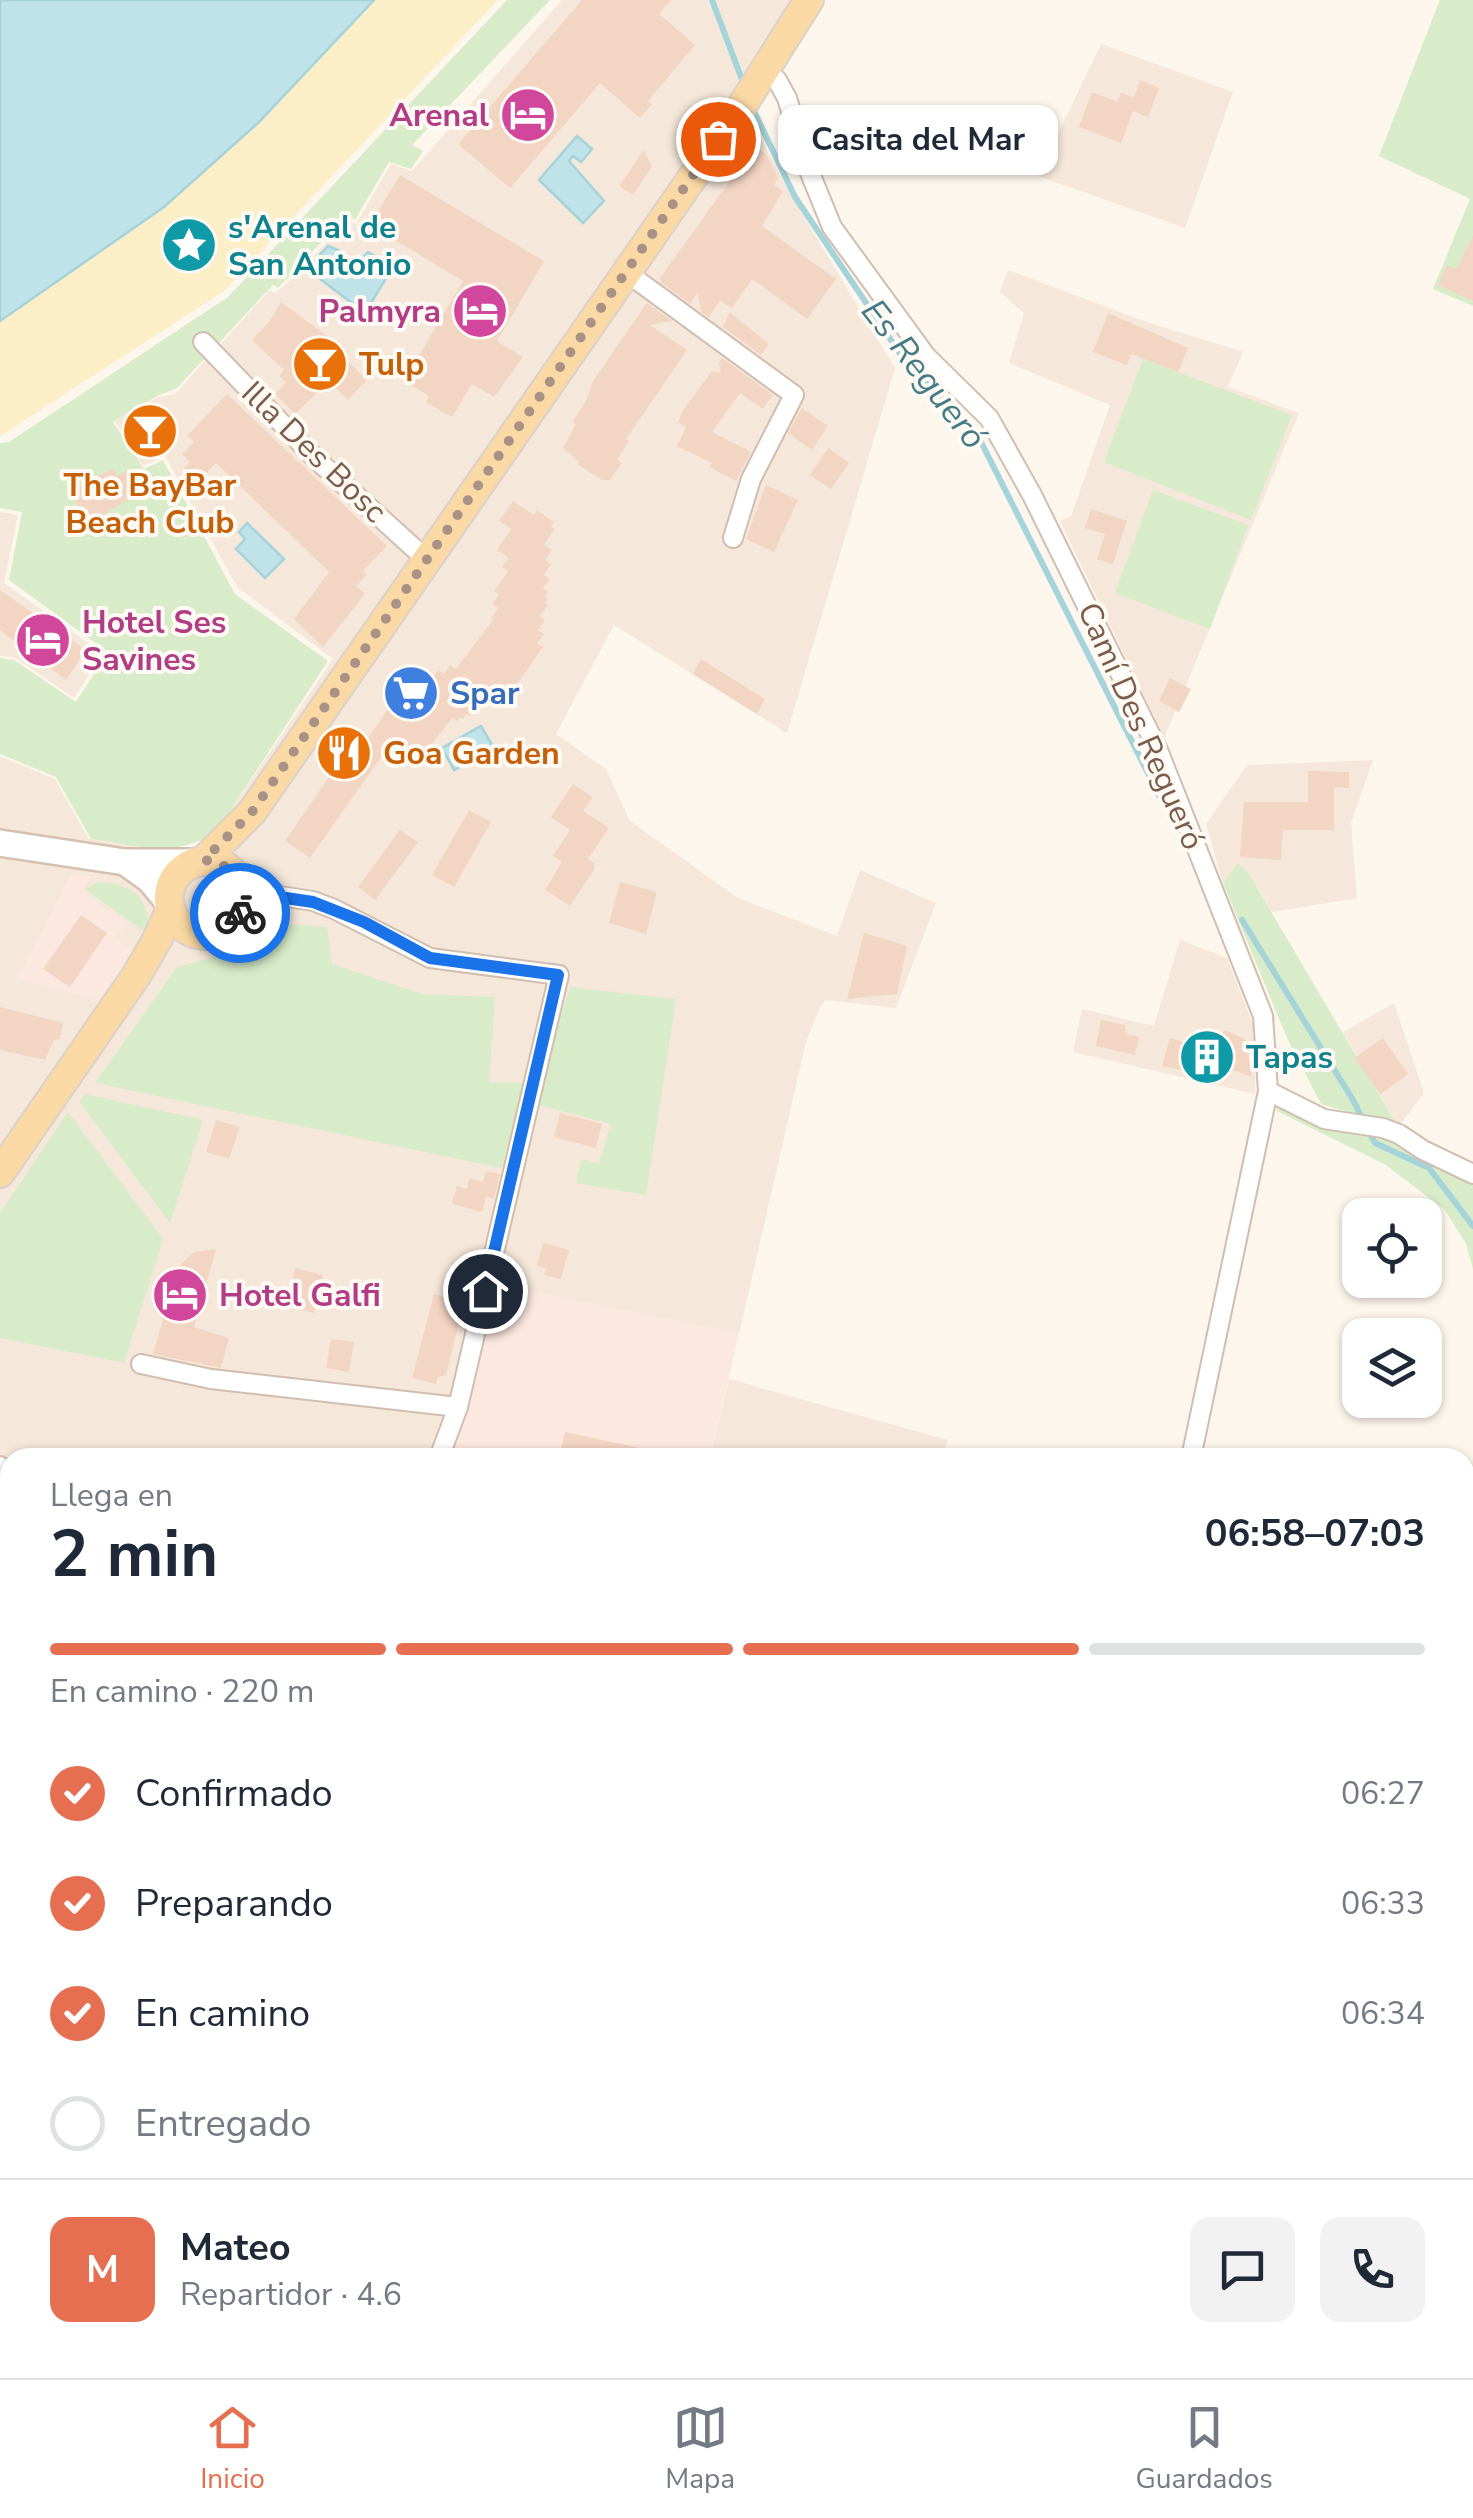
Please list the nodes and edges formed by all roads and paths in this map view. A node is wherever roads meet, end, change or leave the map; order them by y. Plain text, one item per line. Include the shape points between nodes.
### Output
1 (809, 0) edge
2 (753, 88) junction
3 (626, 272) junction
4 (203, 342) dead end
5 (733, 538) dead end
6 (427, 560) junction
7 (252, 812) junction
8 (0, 844) edge
9 (200, 861) junction
10 (125, 862) junction
11 (239, 880) junction
12 (286, 898) junction
13 (169, 906) junction
14 (239, 917) junction
15 (192, 933) junction
16 (136, 976) junction
17 (1268, 1092) junction
18 (0, 1172) edge
19 (1473, 1174) edge
20 (141, 1364) dead end
21 (458, 1407) junction
22 (443, 1448) edge
23 (1193, 1448) edge

1 - 2 main road
2 - 3 main road
2 - 17 street, Camí Des Regueró via 777,80 832,228 926,356 989,418 1032,495 1158,750 1263,1016
3 - 5 street via 794,395 751,480
3 - 6 main road
4 - 6 street, Illa Des Bosc via 317,460
6 - 7 main road
7 - 9 main road
7 - 11 main road
8 - 10 street
9 - 10 street
9 - 11 main road via 224,865
9 - 13 main road via 175,877
10 - 13 street
11 - 12 street
11 - 14 main road
12 - 14 street
12 - 21 street via 334,909 430,958 558,975
13 - 15 main road
13 - 16 main road
14 - 15 main road via 223,932
15 - 16 main road
16 - 18 main road
17 - 19 street via 1341,1124 1383,1128
17 - 23 street, Camí Des Regueró
20 - 21 street
21 - 22 street

